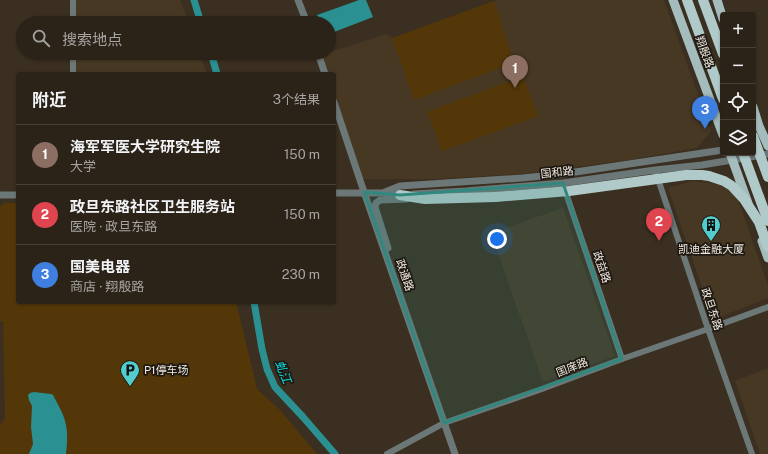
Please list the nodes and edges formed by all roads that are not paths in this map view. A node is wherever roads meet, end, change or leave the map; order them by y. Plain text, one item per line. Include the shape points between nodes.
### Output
1 (73, 0) edge
2 (298, 0) edge
3 (673, 0) edge
4 (687, 0) edge
5 (703, 0) edge
6 (717, 0) edge
7 (721, 12) edge
8 (73, 16) edge
9 (304, 16) edge
10 (721, 48) edge
11 (73, 60) edge
12 (320, 60) edge
13 (73, 72) edge
14 (324, 72) edge
15 (720, 91) edge
16 (336, 108) edge
17 (756, 116) edge
18 (720, 127) edge
19 (756, 144) edge
20 (764, 147) edge
21 (720, 150) edge
22 (744, 156) edge
23 (731, 157) edge
24 (768, 165) edge
25 (655, 170) junction
26 (768, 178) edge
27 (563, 183) junction
28 (364, 192) junction
29 (383, 192) junction
30 (336, 193) edge
31 (0, 195) edge
32 (16, 195) edge
33 (400, 195) junction
34 (425, 199) junction
35 (768, 221) edge
36 (768, 247) edge
37 (768, 258) edge
38 (393, 273) junction
39 (768, 307) edge
40 (708, 330) junction
41 (622, 358) junction
42 (444, 423) junction
43 (387, 454) edge
44 (455, 454) edge
45 (752, 454) edge

1 - 8 street
2 - 9 street
3 - 18 main road, 翔殷路
4 - 15 highway
5 - 10 highway
6 - 7 main road
11 - 13 street
12 - 14 street
16 - 28 street, 政通路
17 - 20 main road
19 - 26 highway, bridge
20 - 23 street, 国和路
20 - 24 main road
21 - 29 street, 国和路 via 562,174 400,186
22 - 35 highway, bridge
23 - 25 street, 国和路 via 702,165
23 - 37 main road
25 - 27 street, 国和路
25 - 40 street, 政旦东路
27 - 33 street, 国和路
27 - 41 street, 政益路
28 - 29 street, 国和路
28 - 30 street, 国和路
28 - 38 street, 政通路
29 - 33 street, 国和路
31 - 32 street
33 - 34 highway
34 - 36 highway, bridge via 495,197 702,175 724,181 744,199 759,222
34 - 38 street via 380,200 376,204 393,263
38 - 42 street, 政通路
39 - 40 street, 国庠路
40 - 41 street, 国庠路
40 - 45 street, 政旦东路
41 - 42 street, 国庠路
42 - 43 street, 国庠路
42 - 44 street, 政通路

